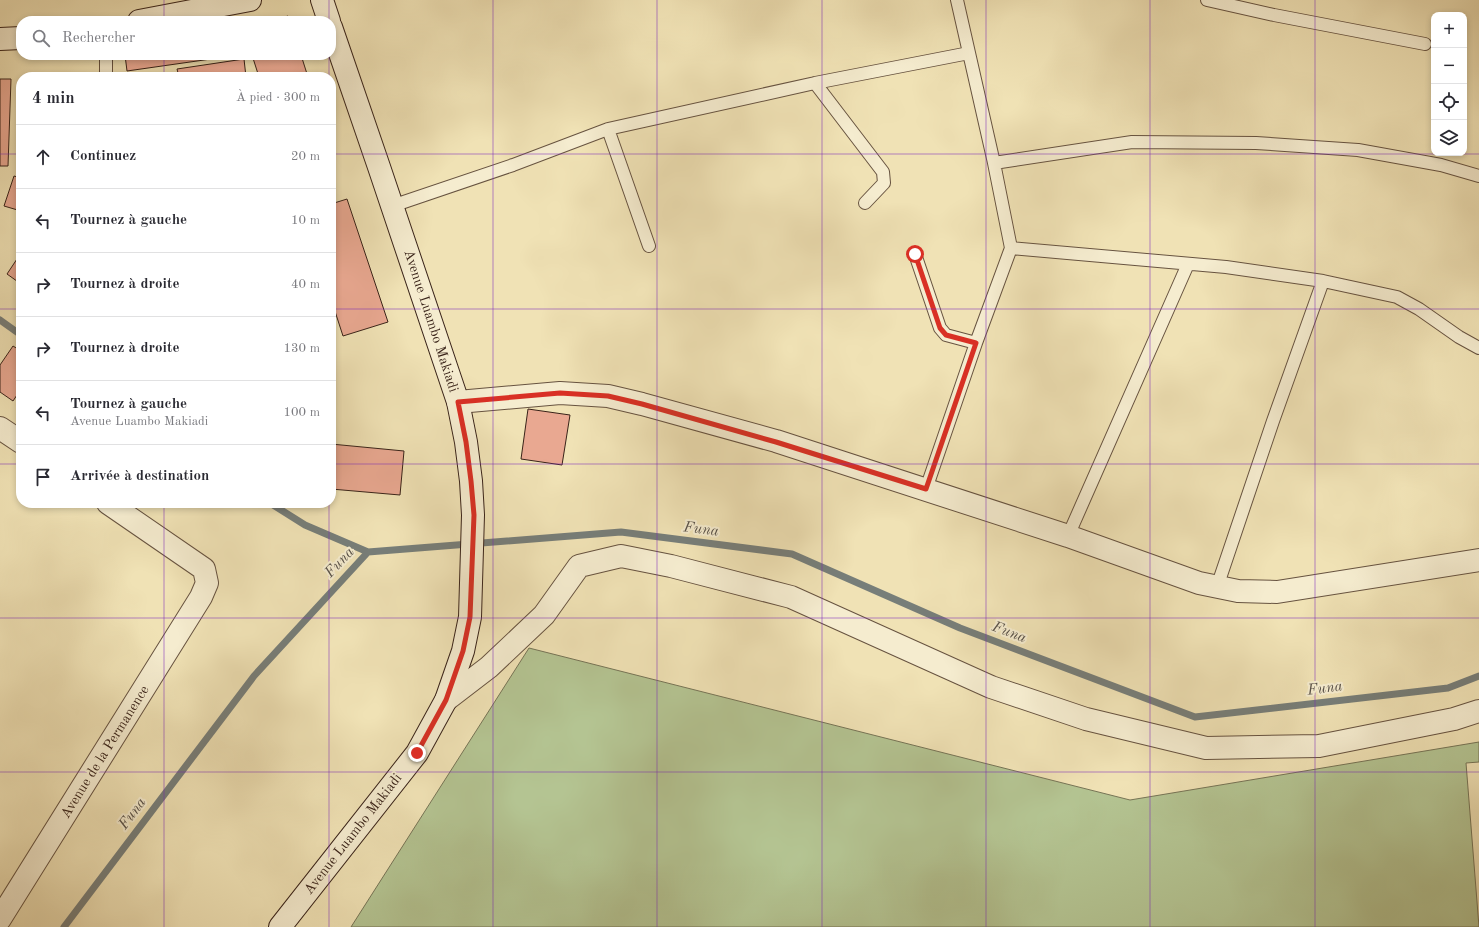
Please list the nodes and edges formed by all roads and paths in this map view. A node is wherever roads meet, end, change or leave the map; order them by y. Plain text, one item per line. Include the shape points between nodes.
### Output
1 (250, 0) edge
2 (322, 0) edge
3 (957, 0) edge
4 (1208, 0) edge
5 (165, 16) edge
6 (327, 16) edge
7 (16, 38) edge
8 (0, 39) edge
9 (336, 41) edge
10 (1425, 44) dead end
11 (969, 53) junction
12 (106, 60) edge
13 (106, 72) edge
14 (814, 83) junction
15 (608, 129) junction
16 (994, 163) junction
17 (1479, 176) edge
18 (865, 203) dead end
19 (392, 206) junction
20 (649, 246) dead end
21 (1011, 248) junction
22 (915, 254) dead end
23 (1188, 264) junction
24 (1323, 281) junction
25 (976, 343) junction
26 (1479, 348) edge
27 (458, 402) junction
28 (0, 428) edge
29 (16, 439) edge
30 (926, 489) junction
31 (115, 508) edge
32 (1068, 536) junction
33 (1479, 560) edge
34 (1217, 587) junction
35 (446, 700) junction
36 (1479, 711) edge
37 (1, 915) edge
38 (280, 927) edge

1 - 5 street
2 - 6 street
3 - 11 lane
4 - 10 lane
7 - 8 street
9 - 19 street, Avenue Luambo Makiadi
11 - 14 lane
11 - 16 lane
12 - 13 lane
14 - 15 lane
14 - 18 lane via 883,172 884,184
15 - 19 lane via 513,165
15 - 20 lane
16 - 17 lane via 1132,142 1256,143 1358,150 1441,165
16 - 21 lane
19 - 27 street, Avenue Luambo Makiadi
21 - 23 lane
21 - 25 lane
22 - 25 lane via 940,328 946,335
23 - 24 lane
23 - 32 lane
24 - 26 lane via 1398,297
24 - 34 lane
25 - 30 lane
27 - 30 street via 560,393 608,396 776,442
27 - 35 street, Avenue Luambo Makiadi via 467,450 474,515 471,601 463,651
28 - 29 street
30 - 32 street
31 - 37 street, Avenue de la Permanence via 204,569 207,583 201,597
32 - 34 street via 1199,583
33 - 34 street via 1277,592 1238,591
35 - 36 street via 489,667 544,615 579,566 622,556 671,566 791,598 990,687 1086,719 1206,748 1319,746 1454,719
35 - 38 street, Avenue Luambo Makiadi via 417,753

